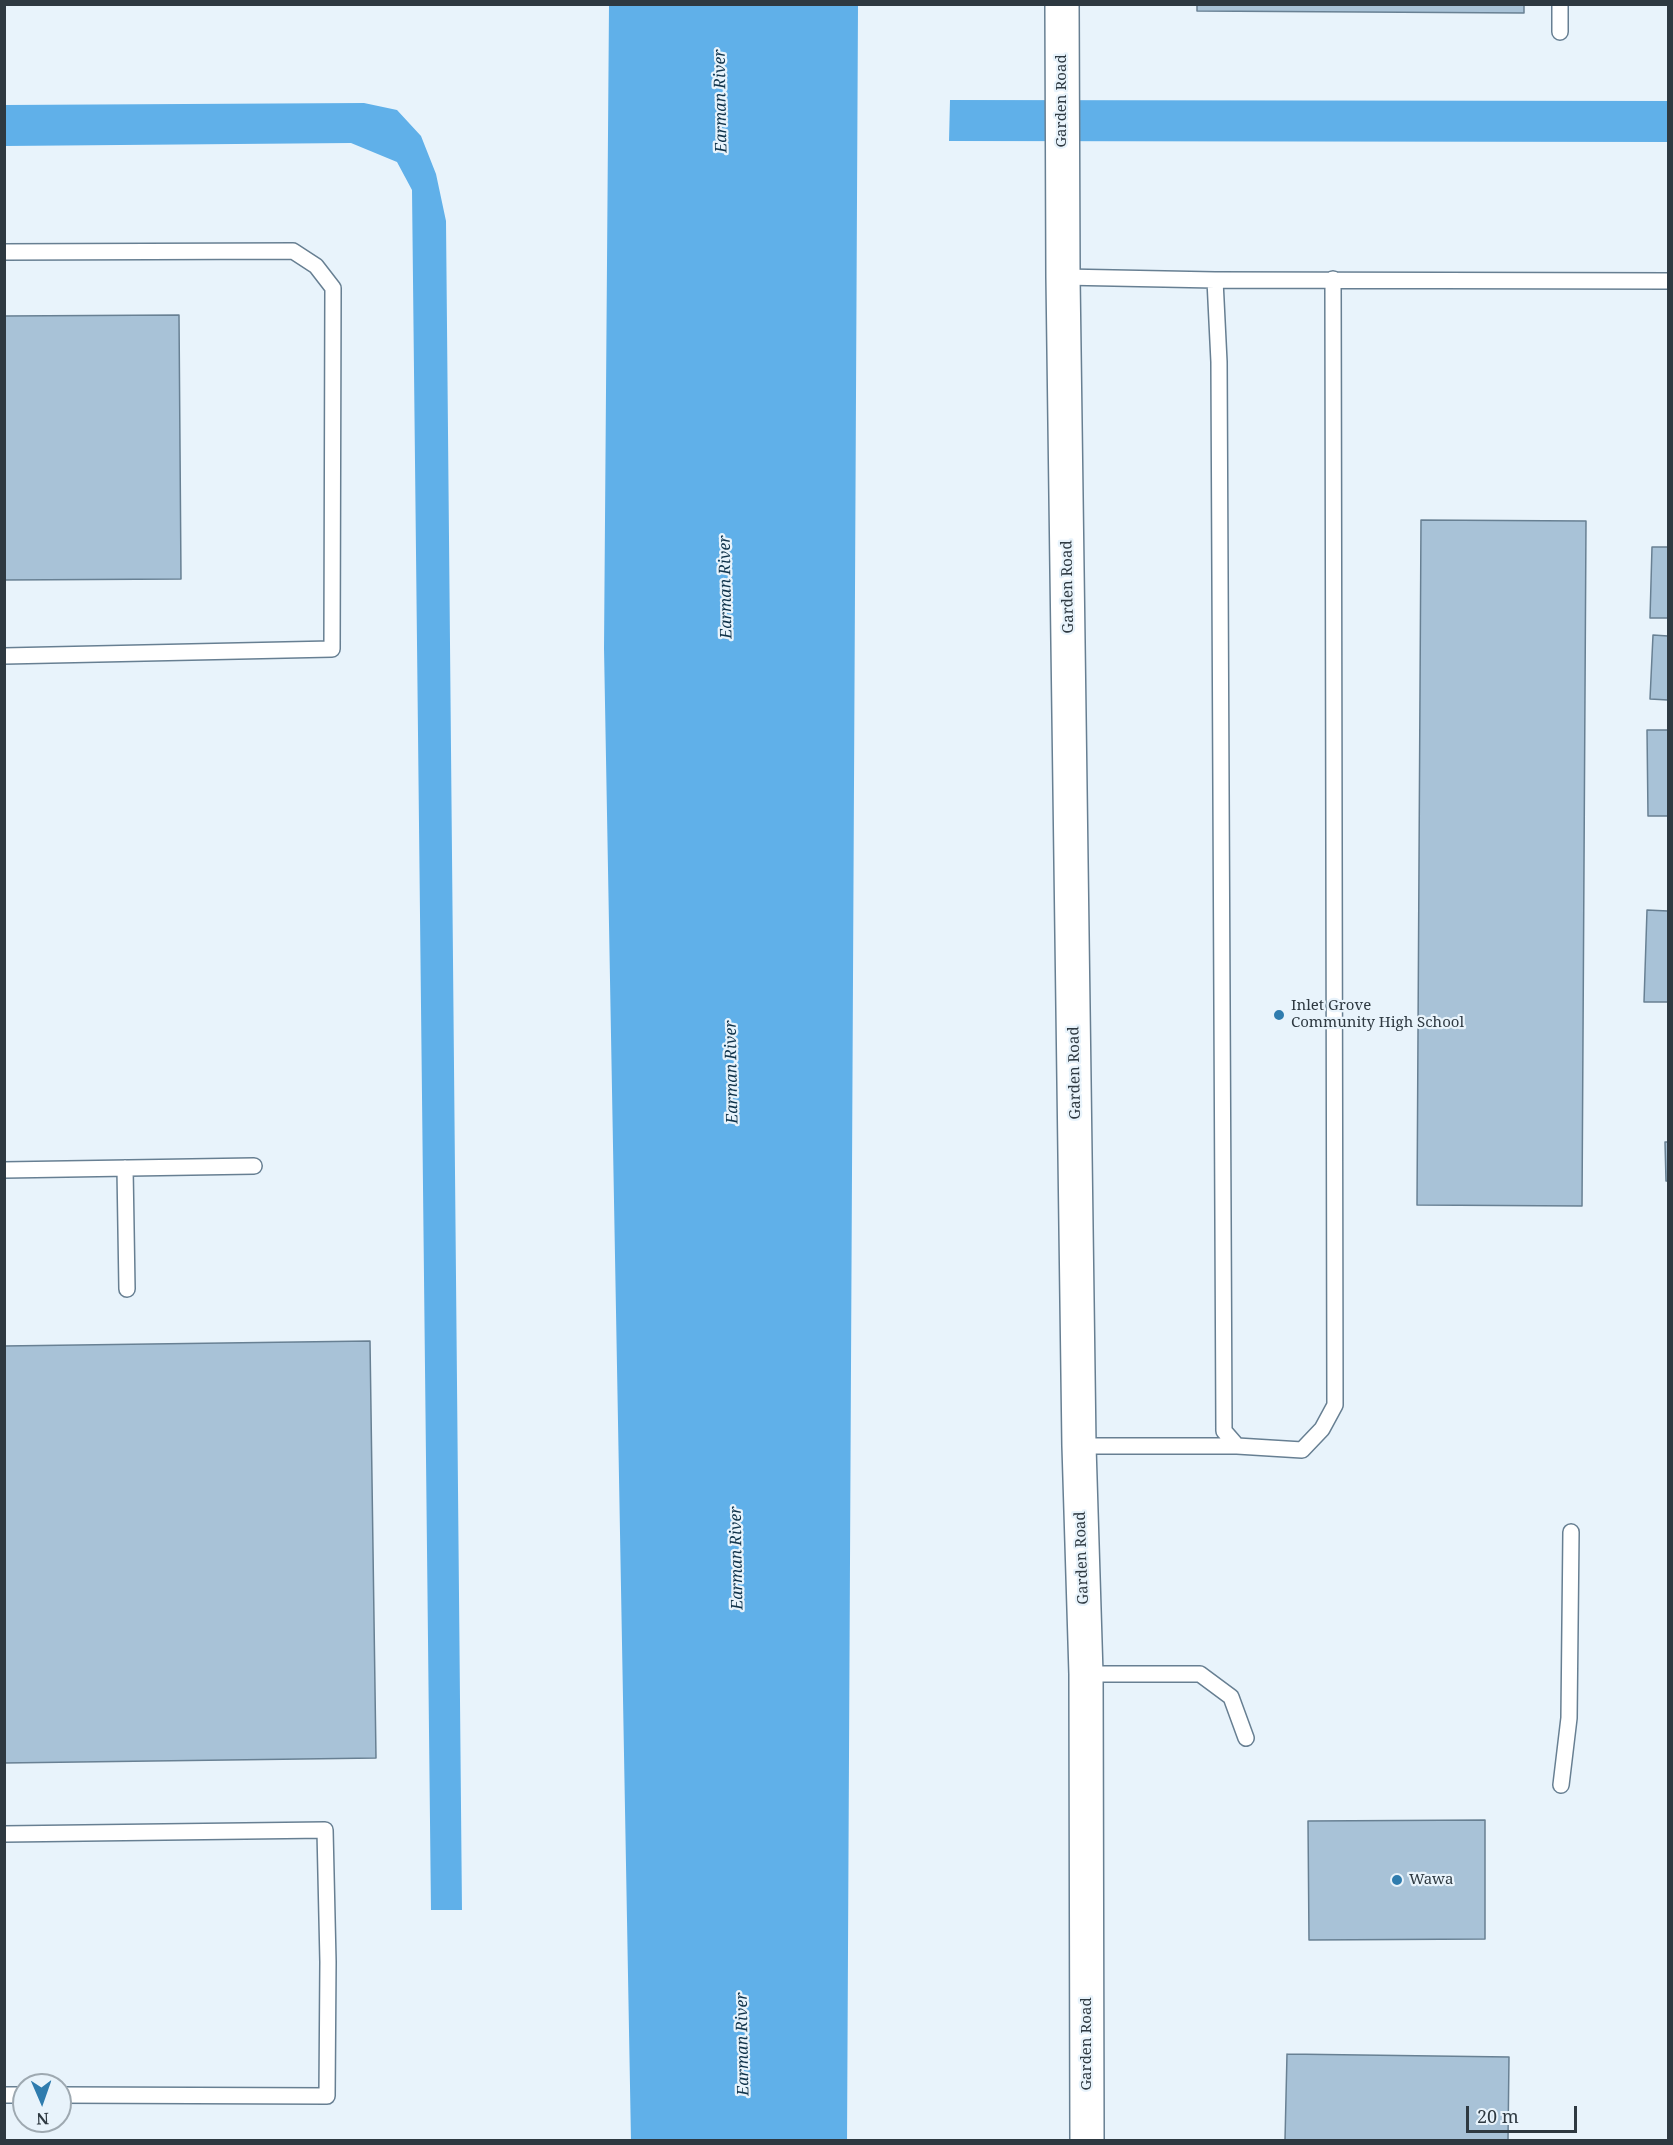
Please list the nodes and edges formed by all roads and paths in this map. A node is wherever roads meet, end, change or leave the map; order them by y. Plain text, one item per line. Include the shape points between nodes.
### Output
1 (1062, 4) edge
2 (1560, 4) edge
3 (1560, 32) dead end
4 (4, 252) edge
5 (1063, 277) junction
6 (1333, 279) junction
7 (1215, 280) junction
8 (1668, 281) edge
9 (4, 656) edge
10 (254, 1166) dead end
11 (125, 1168) junction
12 (4, 1170) edge
13 (127, 1289) dead end
14 (1079, 1446) junction
15 (1237, 1446) junction
16 (1571, 1532) dead end
17 (1086, 1674) junction
18 (1246, 1738) dead end
19 (1561, 1785) dead end
20 (4, 1834) edge
21 (72, 2095) edge
22 (1087, 2140) edge

1 - 5 street, Garden Road
2 - 3 lane
4 - 9 lane via 293,251 316,266 333,288 332,650
5 - 7 lane
5 - 14 street, Garden Road
6 - 7 lane
6 - 8 lane
6 - 15 lane via 1335,1405 1322,1429 1302,1450
7 - 15 lane via 1219,362 1224,1431
10 - 11 lane
11 - 12 lane
11 - 13 lane
14 - 15 lane
14 - 17 street, Garden Road
16 - 19 lane via 1569,1718
17 - 18 lane via 1200,1674 1231,1697
17 - 22 street, Garden Road
20 - 21 lane via 325,1830 327,2096

